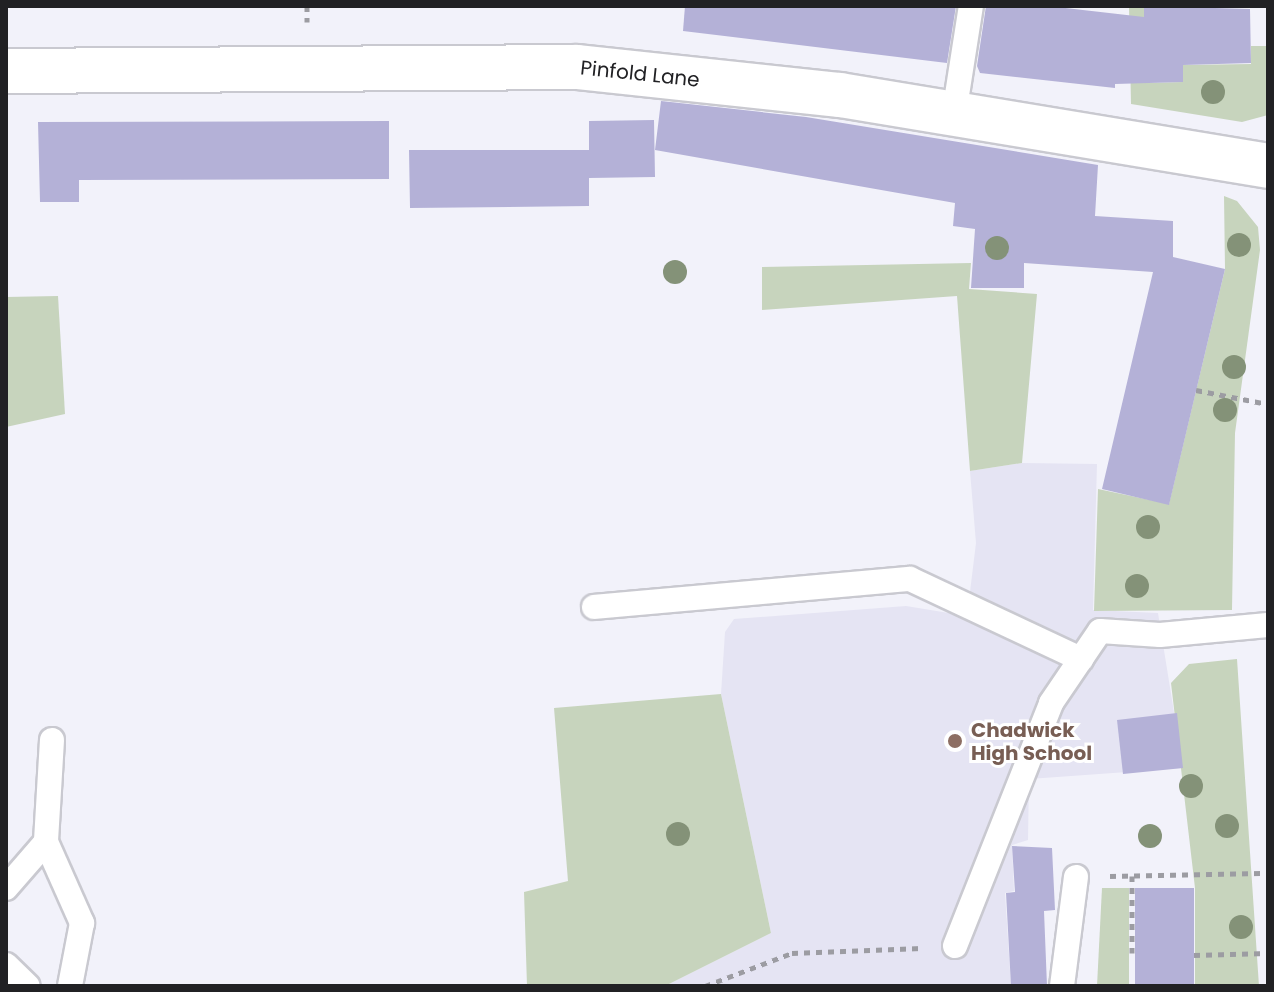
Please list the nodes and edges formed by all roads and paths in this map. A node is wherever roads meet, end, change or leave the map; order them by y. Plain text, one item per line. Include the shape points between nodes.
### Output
1 (971, 6) edge
2 (6, 71) edge
3 (954, 114) junction
4 (1268, 166) edge
5 (1196, 390) dead end
6 (1268, 404) edge
7 (594, 607) dead end
8 (1268, 625) edge
9 (1081, 659) junction
10 (52, 740) dead end
11 (46, 842) junction
12 (1261, 873) dead end
13 (1132, 876) junction
14 (1076, 877) joint
15 (6, 888) edge
16 (955, 946) joint
17 (1132, 953) dead end
18 (1268, 953) edge
19 (1194, 955) dead end
20 (6, 965) edge
21 (28, 986) edge
22 (70, 986) edge
23 (705, 986) edge
24 (1062, 986) edge

1 - 3 lane
2 - 3 street, Pinfold Lane via 577,67 840,95
3 - 4 street, Pinfold Lane
5 - 6 path
7 - 9 lane via 910,579
8 - 9 lane via 1160,635 1100,631
9 - 16 lane via 1051,703
10 - 11 lane
11 - 15 lane
11 - 22 lane via 82,923
12 - 13 path
13 - 14 path
13 - 17 path
14 - 24 lane
16 - 23 path via 792,953
18 - 19 path
20 - 21 lane

